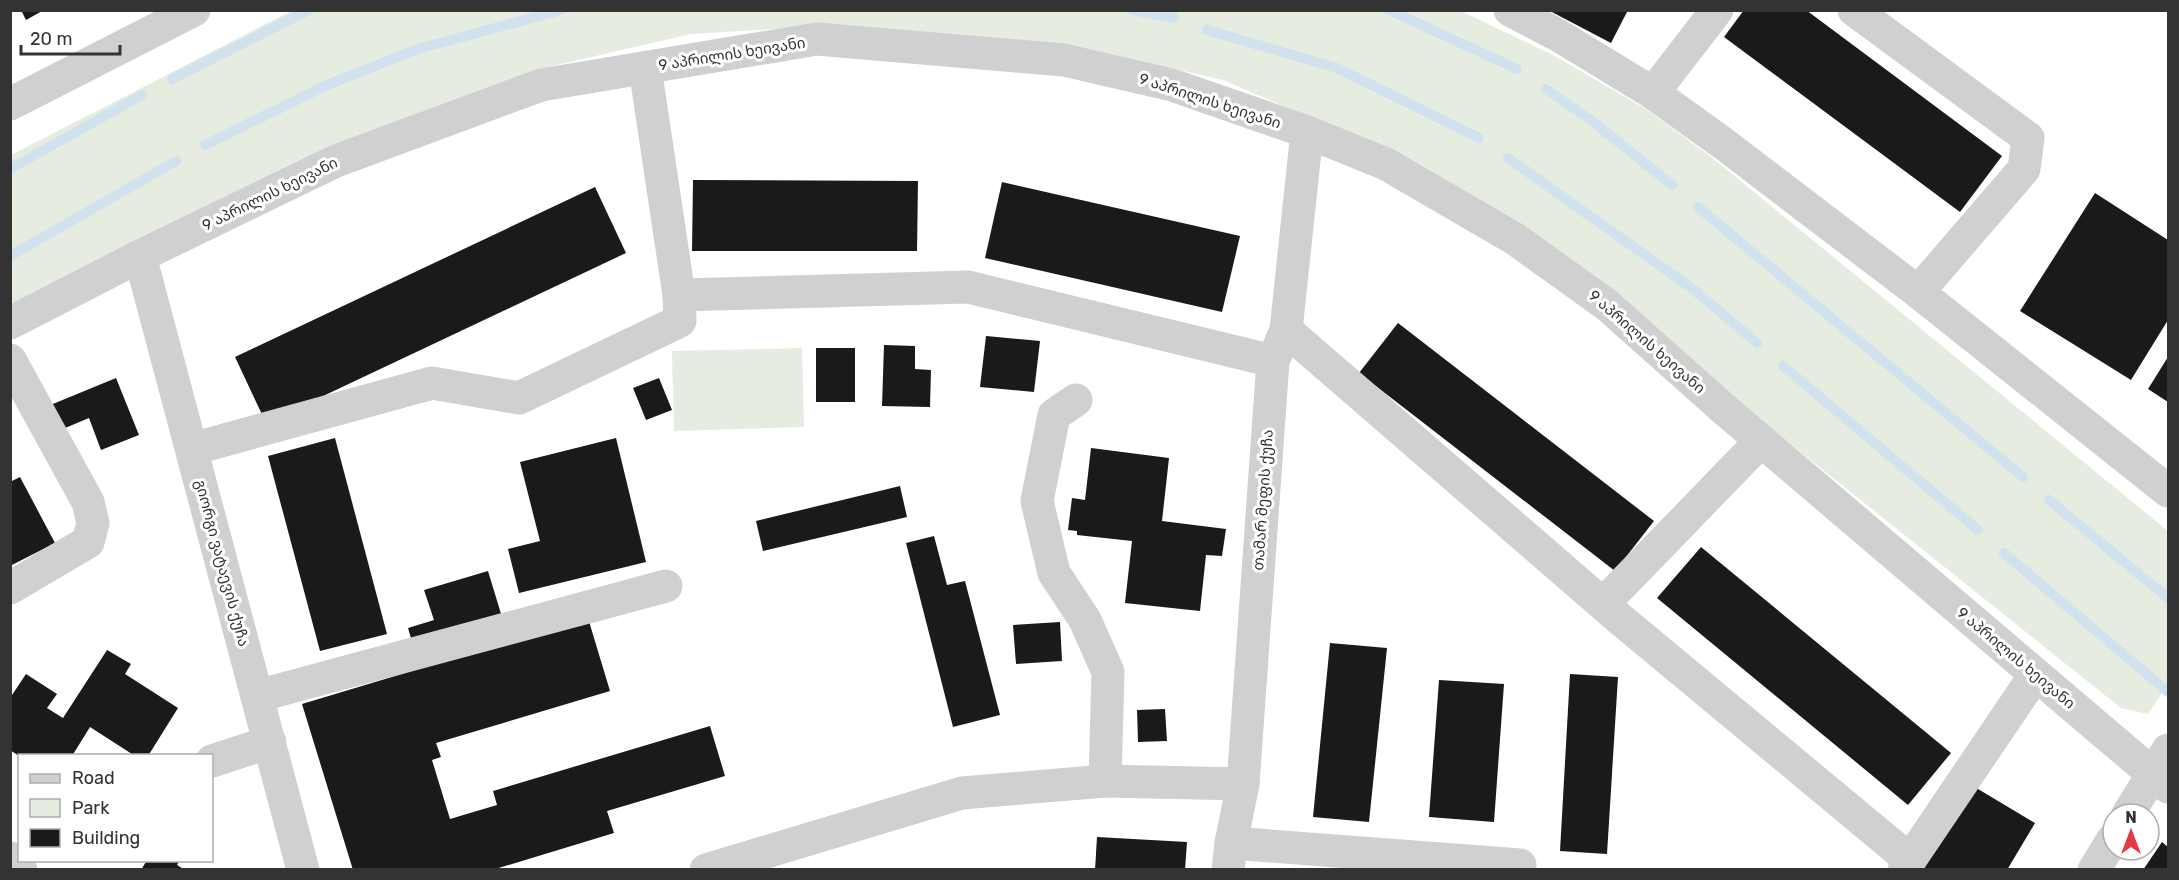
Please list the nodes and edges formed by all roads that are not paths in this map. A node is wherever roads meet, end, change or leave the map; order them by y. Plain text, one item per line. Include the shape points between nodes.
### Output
1 (194, 10) edge
2 (1510, 10) edge
3 (1717, 10) edge
4 (1854, 10) edge
5 (645, 68) junction
6 (15, 91) edge
7 (1653, 93) junction
8 (1306, 132) junction
9 (140, 256) junction
10 (1918, 292) junction
11 (679, 296) junction
12 (10, 323) edge
13 (1286, 330) junction
14 (10, 360) edge
15 (1273, 361) junction
16 (1076, 400) dead end
17 (1761, 441) junction
18 (192, 449) junction
19 (2169, 491) edge
20 (666, 586) dead end
21 (10, 588) edge
22 (1604, 604) junction
23 (2035, 675) junction
24 (257, 696) junction
25 (270, 742) junction
26 (213, 761) edge
27 (2163, 770) edge
28 (1106, 781) junction
29 (1243, 784) junction
30 (2138, 802) edge
31 (1229, 856) edge
32 (1520, 865) dead end
33 (1907, 865) edge
34 (303, 870) edge
35 (706, 870) edge

1 - 6 street
2 - 7 street
3 - 7 street
4 - 10 street via 2028,138 2024,169
5 - 8 street, 9 აპრილის ხეივანი via 818,39 1064,60 1172,85
5 - 9 street, 9 აპრილის ხეივანი via 541,85 336,161
5 - 11 street
7 - 10 street
8 - 13 street, თამარ მეფის ქუჩა
8 - 17 street, 9 აპრილის ხეივანი via 1386,164 1515,239 1607,305
9 - 12 street, 9 აპრილის ხეივანი
9 - 18 street, გიორგი ვატაევის ქუჩა
10 - 19 street
11 - 15 street via 968,287
11 - 18 street via 680,321 519,398 432,383
13 - 15 street, თამარ მეფის ქუჩა
13 - 22 street
14 - 21 street via 88,502 93,523 88,542
15 - 29 street, თამარ მეფის ქუჩა
16 - 28 street via 1054,415 1037,501 1054,573 1085,620 1107,672
17 - 22 street
17 - 23 street, 9 აპრილის ხეივანი
18 - 24 street, გიორგი ვატაევის ქუჩა
20 - 24 street
22 - 33 street
23 - 27 street, 9 აპრილის ხეივანი
23 - 33 street
24 - 25 street, გიორგი ვატაევის ქუჩა
25 - 26 street
25 - 34 street, გიორგი ვატაევის ქუჩა
27 - 30 street
28 - 29 street
28 - 35 street via 962,793
29 - 31 street, თამარ მეფის ქუჩა
31 - 32 street

